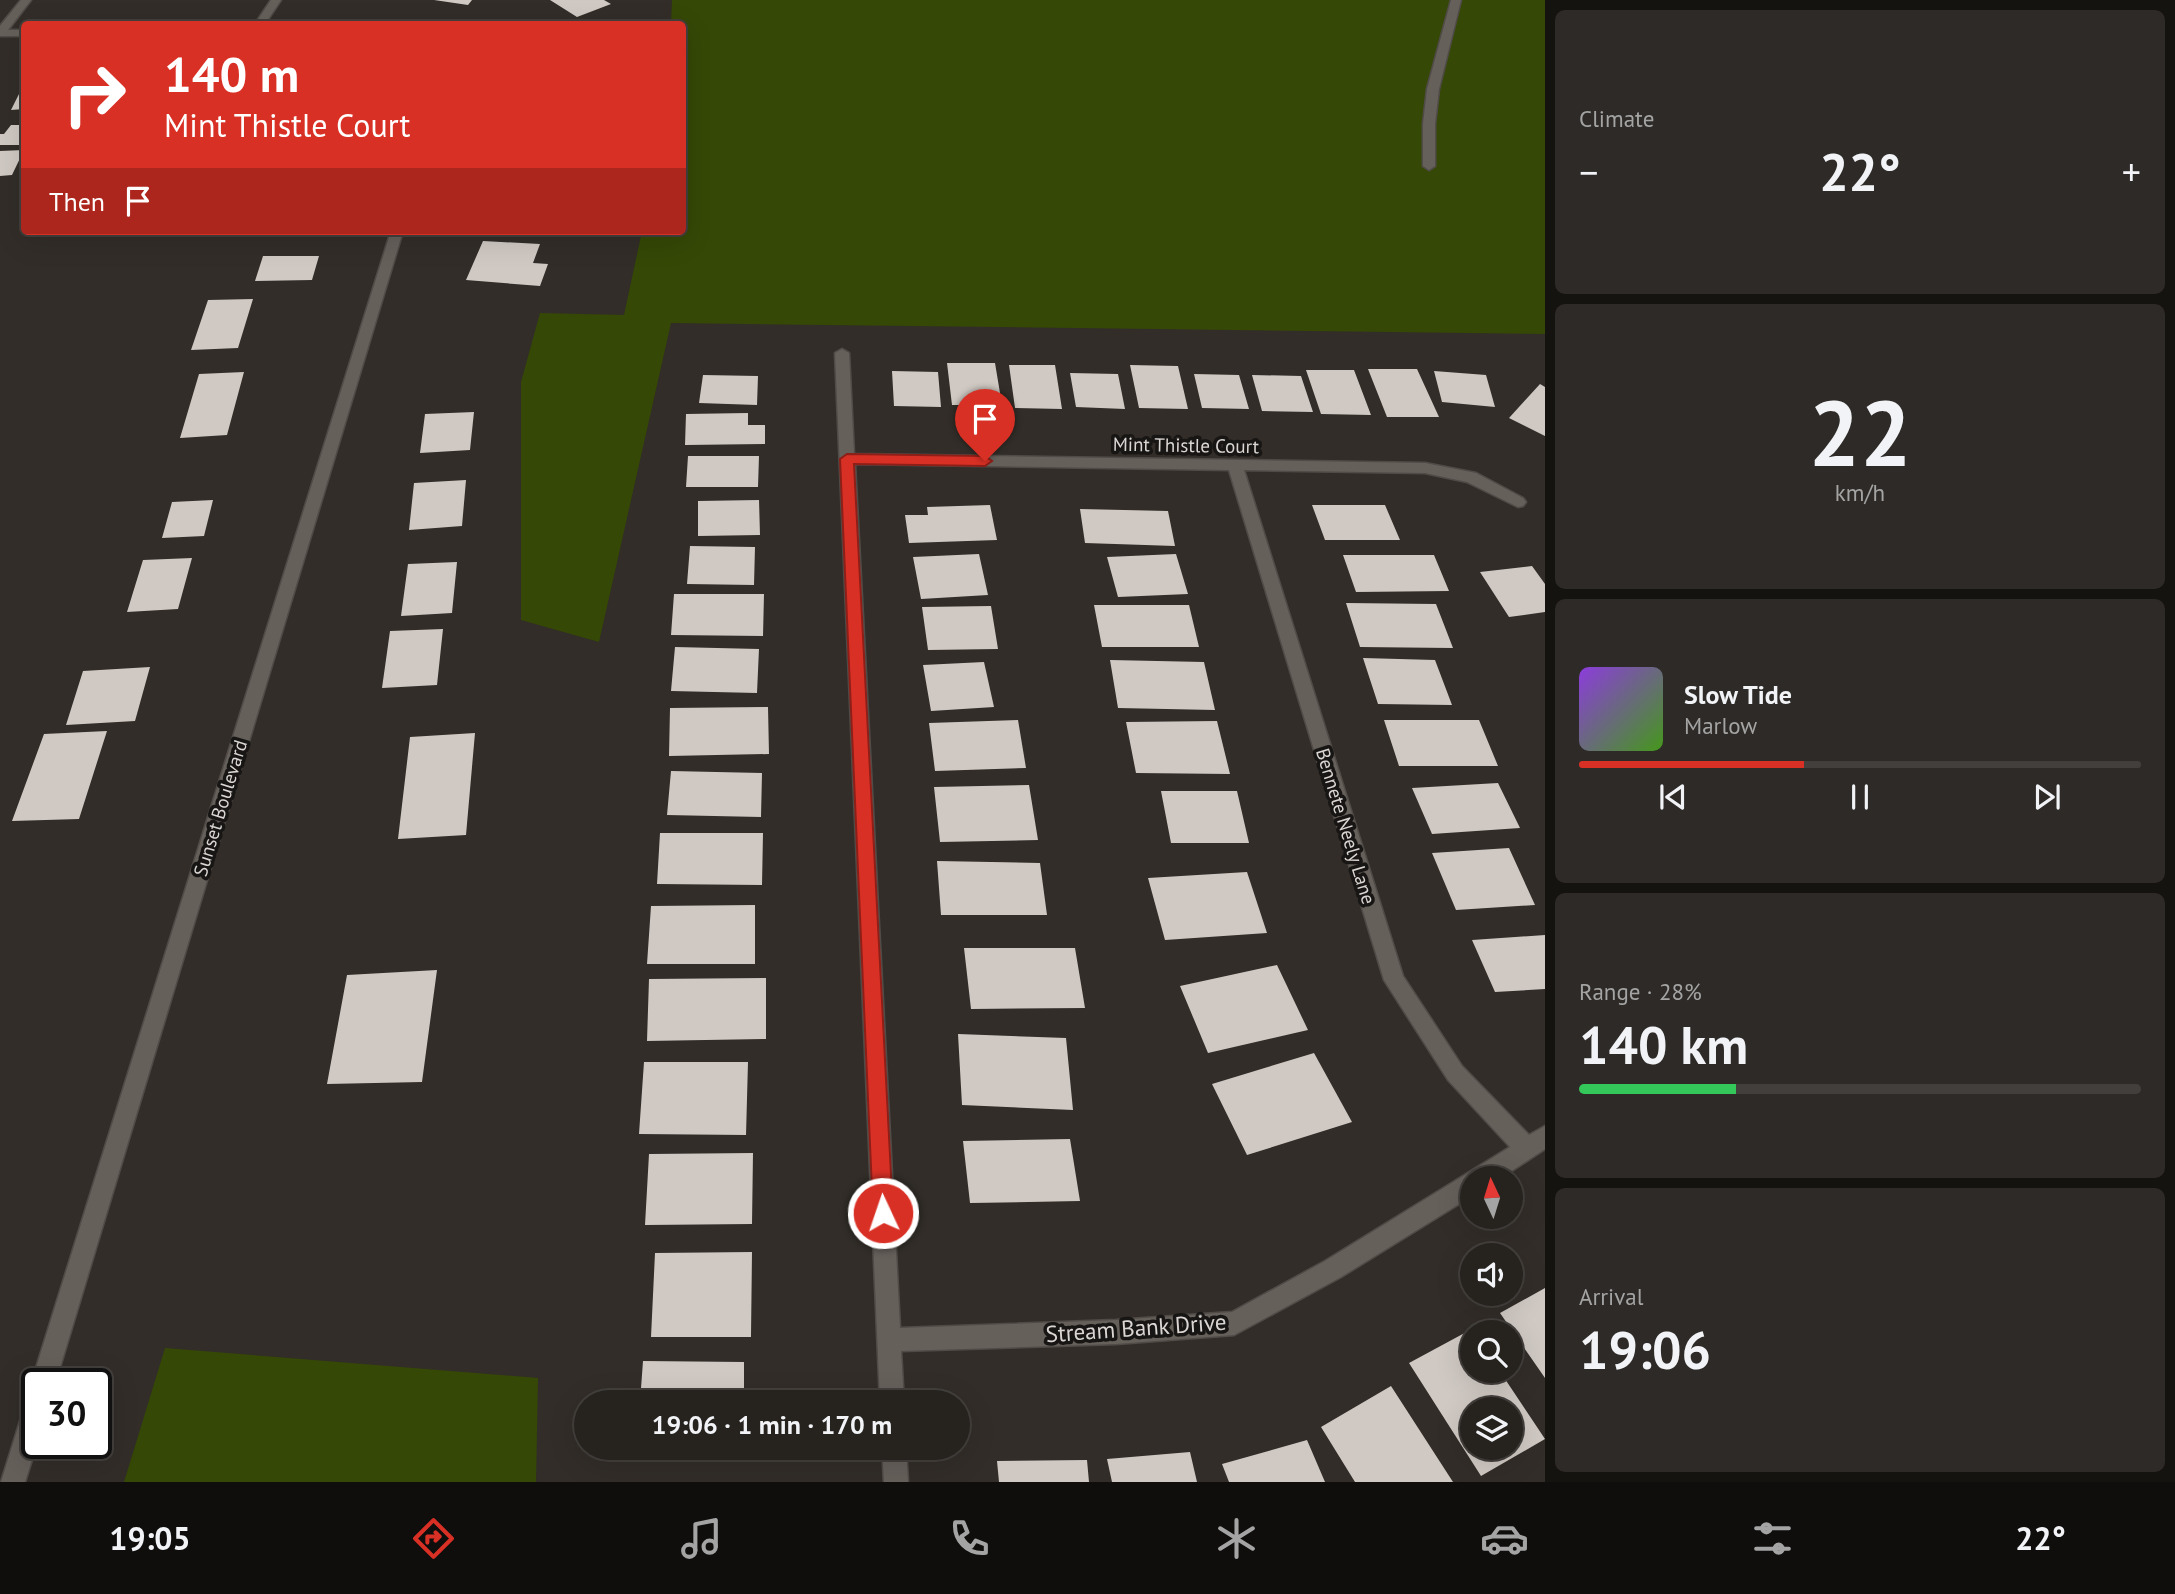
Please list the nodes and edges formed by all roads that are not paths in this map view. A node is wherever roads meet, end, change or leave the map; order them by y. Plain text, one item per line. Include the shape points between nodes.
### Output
1 (26, 0) edge
2 (276, 0) edge
3 (1456, 0) edge
4 (262, 21) edge
5 (0, 33) edge
6 (21, 33) edge
7 (1429, 166) dead end
8 (396, 235) edge
9 (842, 353) dead end
10 (847, 459) junction
11 (1235, 465) junction
12 (1518, 502) dead end
13 (1536, 1143) edge
14 (1500, 1166) edge
15 (1460, 1190) edge
16 (890, 1340) junction
17 (48, 1368) edge
18 (892, 1390) edge
19 (21, 1456) edge
20 (895, 1460) edge
21 (13, 1482) edge
22 (896, 1482) edge

1 - 5 street
2 - 4 street
3 - 7 street via 1433,89
5 - 6 street
8 - 17 street, Sunset Boulevard
9 - 10 street
10 - 11 street, Mint Thistle Court
10 - 16 street
11 - 12 street, Mint Thistle Court via 1424,468 1471,477
11 - 13 street, Bennete Neely Lane via 1394,979 1455,1073
13 - 14 street
15 - 16 street, Stream Bank Drive via 1333,1269 1234,1322 1116,1332
16 - 18 street
19 - 21 street
20 - 22 street

